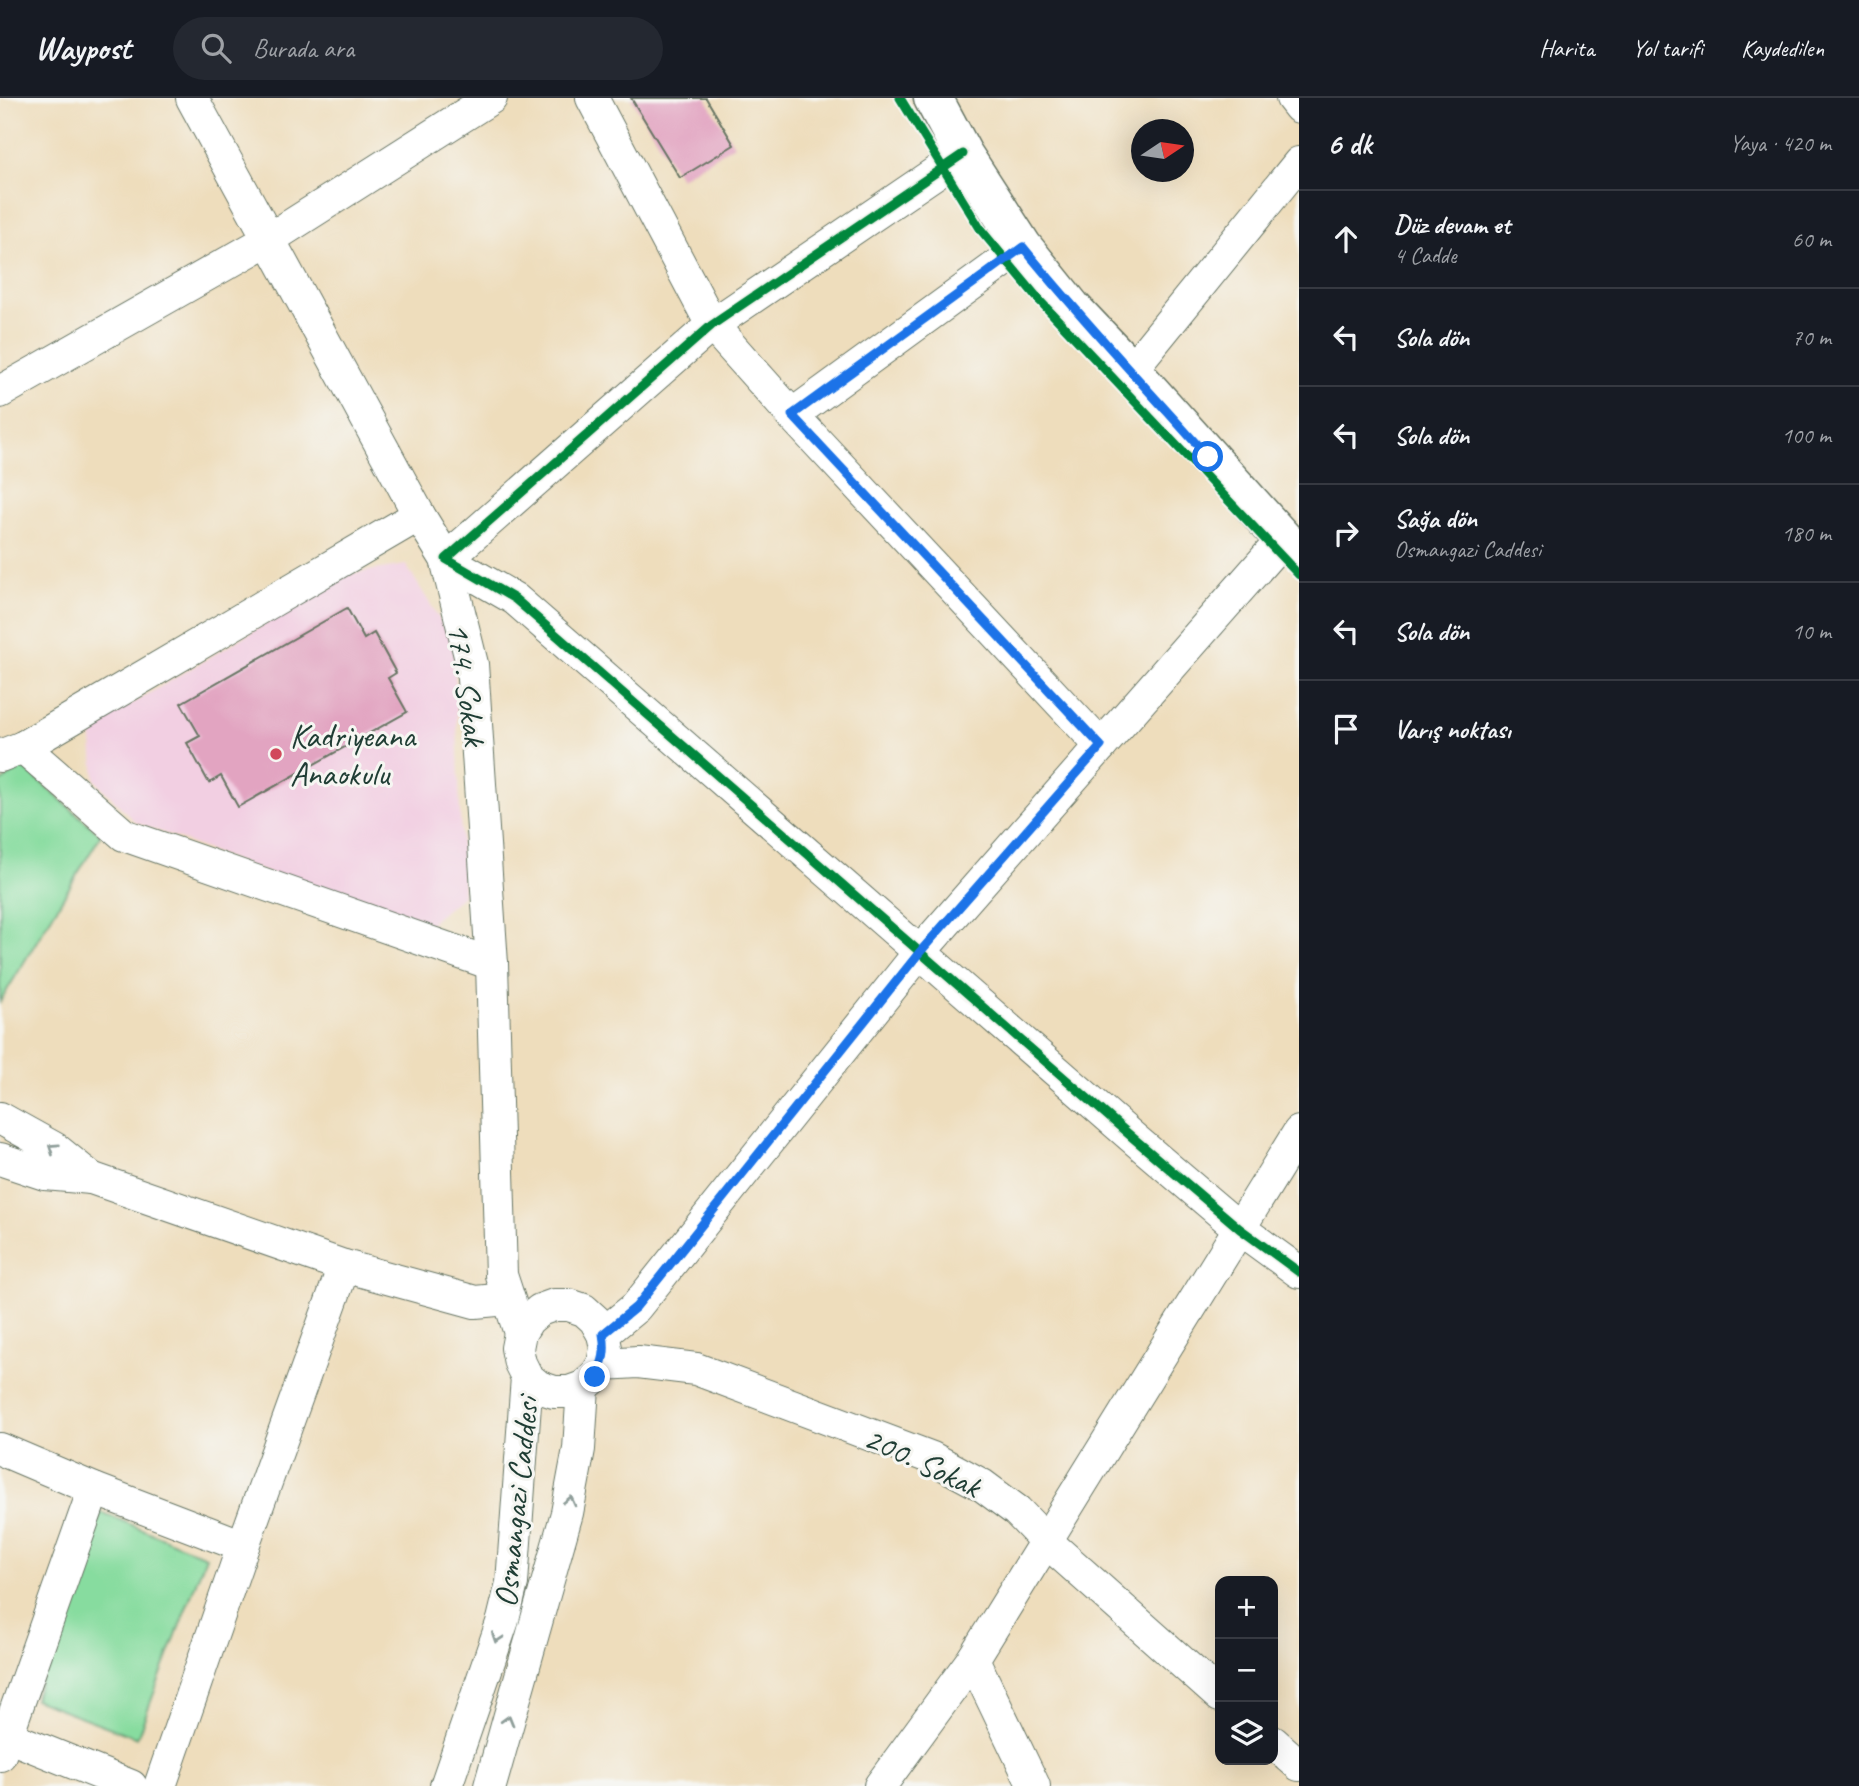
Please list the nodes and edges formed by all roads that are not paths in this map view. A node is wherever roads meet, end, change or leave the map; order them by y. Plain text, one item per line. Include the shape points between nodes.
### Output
1 (192, 98) edge
2 (491, 98) edge
3 (592, 98) edge
4 (933, 98) edge
5 (1292, 98) edge
6 (1299, 107) edge
7 (963, 154) junction
8 (1299, 163) edge
9 (268, 240) junction
10 (1023, 247) junction
11 (712, 325) junction
12 (1131, 370) junction
13 (0, 391) edge
14 (792, 415) junction
15 (419, 515) junction
16 (1291, 546) edge
17 (446, 559) junction
18 (1101, 746) junction
19 (12, 752) edge
20 (919, 953) junction
21 (492, 964) junction
22 (0, 1118) edge
23 (1299, 1132) edge
24 (0, 1159) edge
25 (91, 1178) junction
26 (1240, 1229) junction
27 (344, 1266) junction
28 (1299, 1272) edge
29 (508, 1300) junction
30 (520, 1333) junction
31 (596, 1361) junction
32 (527, 1377) junction
33 (0, 1449) edge
34 (93, 1489) junction
35 (1046, 1542) junction
36 (243, 1546) junction
37 (972, 1659) junction
38 (1215, 1692) edge
39 (4, 1745) edge
40 (131, 1786) edge
41 (160, 1786) edge
42 (446, 1786) edge
43 (490, 1786) edge
44 (880, 1786) edge
45 (1034, 1786) edge

1 - 9 street, 174. Sokak
2 - 9 street
3 - 11 street
4 - 7 main road
5 - 6 street
7 - 10 main road
7 - 11 street
8 - 12 street
9 - 13 street
9 - 15 street, 174. Sokak
10 - 12 main road
10 - 14 street
11 - 14 street
11 - 17 street
12 - 16 main road
14 - 18 street
15 - 17 street, 174. Sokak
15 - 19 street
16 - 18 street
17 - 20 street via 515,600
17 - 21 street, 174. Sokak via 472,664
18 - 20 street
19 - 21 street via 124,835
20 - 26 street
20 - 31 street
21 - 29 street, 174. Sokak via 501,1275
25 -> 22 street via 54,1148
23 - 26 street
24 - 25 street via 45,1174
25 - 27 street
26 - 28 street
26 - 35 street
27 - 29 street via 475,1302
27 - 36 street
29 - 30 street, 174. Sokak
30 - 31 street via 540,1310 569,1305 584,1310 596,1320
30 - 32 street via 517,1348
31 - 32 street via 569,1392 539,1387
31 - 35 street, 200. Sokak via 695,1369 932,1458 982,1485 1017,1511
43 -> 31 street via 570,1502
32 -> 42 street, Osmangazi Caddesi via 512,1583
33 - 34 street
34 - 36 street
34 - 39 street
35 - 37 street
35 - 38 street, 200. Sokak
36 - 41 street
37 - 44 street
37 - 45 street
39 - 40 street

